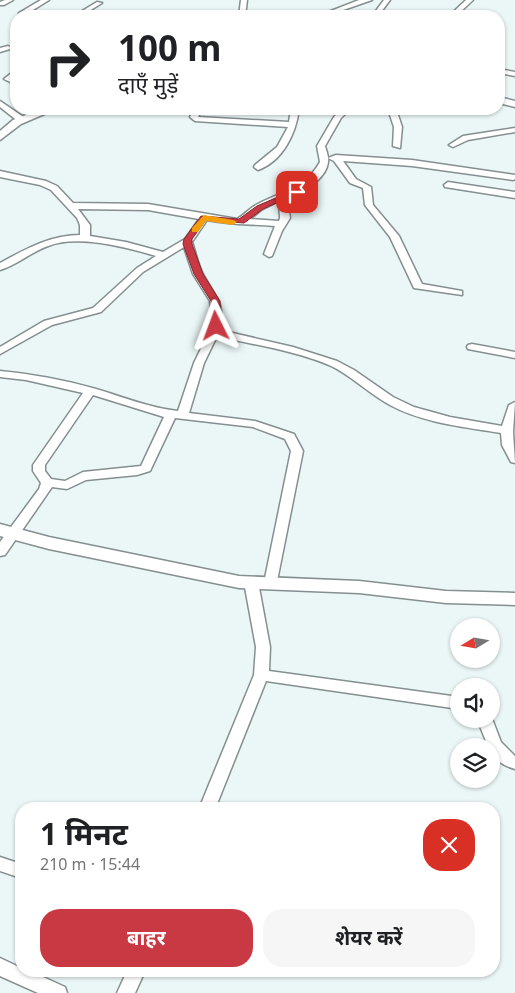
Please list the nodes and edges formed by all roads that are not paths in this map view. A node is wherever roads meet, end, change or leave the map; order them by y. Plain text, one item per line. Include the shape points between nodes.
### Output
1 (10, 0) edge
2 (46, 0) edge
3 (369, 0) edge
4 (388, 0) edge
5 (470, 0) edge
6 (2, 4) dead end
7 (98, 4) dead end
8 (28, 10) edge
9 (88, 10) edge
10 (336, 10) edge
11 (380, 10) edge
12 (459, 10) edge
13 (8, 48) dead end
14 (0, 50) edge
15 (0, 103) edge
16 (10, 111) edge
17 (16, 115) edge
18 (35, 115) edge
19 (195, 115) edge
20 (295, 115) edge
21 (340, 115) edge
22 (394, 115) edge
23 (22, 120) junction
24 (294, 125) junction
25 (515, 130) edge
26 (1, 134) edge
27 (453, 145) dead end
28 (397, 146) dead end
29 (324, 158) junction
30 (336, 158) junction
31 (258, 166) dead end
32 (0, 174) edge
33 (513, 177) dead end
34 (448, 185) dead end
35 (515, 195) edge
36 (283, 198) junction
37 (72, 206) junction
38 (204, 218) junction
39 (244, 221) junction
40 (280, 224) junction
41 (85, 240) junction
42 (187, 240) junction
43 (269, 254) dead end
44 (163, 255) junction
45 (0, 266) edge
46 (458, 293) dead end
47 (214, 332) junction
48 (472, 347) dead end
49 (0, 351) edge
50 (515, 356) edge
51 (0, 374) edge
52 (90, 391) junction
53 (515, 405) edge
54 (177, 415) junction
55 (505, 430) junction
56 (515, 459) edge
57 (47, 483) junction
58 (7, 531) edge
59 (0, 552) edge
60 (251, 582) junction
61 (271, 583) junction
62 (515, 599) edge
63 (261, 675) junction
64 (450, 702) edge
65 (488, 728) edge
66 (515, 763) edge
67 (210, 802) edge
68 (0, 864) edge
69 (15, 869) edge
70 (0, 967) edge
71 (15, 974) edge
72 (22, 977) edge
73 (133, 977) edge
74 (58, 993) edge
75 (126, 993) edge

1 - 6 street
2 - 8 street
3 - 10 street
4 - 11 street
5 - 12 street
7 - 9 street
13 - 14 street
15 - 16 street
17 - 23 street
18 - 23 street
19 - 24 street via 194,118 198,120
20 - 24 street
21 - 29 street via 320,146
22 - 28 street via 398,127
23 - 26 street
24 - 31 street via 284,144
25 - 27 street via 466,138
29 - 30 street
29 - 36 street via 310,182
30 - 33 street via 404,162
30 - 46 street via 353,181 367,187 369,205 394,236 418,286
32 - 37 street via 49,184
34 - 35 street
36 - 39 street via 256,209
36 - 40 street via 285,218
37 - 38 street via 148,207
37 - 41 street via 85,225
38 - 39 street
38 - 42 street
39 - 40 street
40 - 43 street
41 - 44 street
41 - 45 street via 57,240
42 - 44 street
42 - 47 street via 198,274 215,301 217,320
44 - 49 street via 140,270 97,310 48,323
47 - 54 street
47 - 55 street via 332,362 384,397 411,410
48 - 50 street
51 - 52 street
52 - 54 street
52 - 57 street via 39,465
53 - 55 street
54 - 57 street via 146,468 83,476 67,485
54 - 61 street via 255,424 282,432 294,441 298,451
55 - 56 street via 508,447
57 - 58 street via 45,490
58 - 59 street
58 - 60 street via 49,543 222,579
60 - 61 street
60 - 63 street via 263,647
61 - 62 street via 359,587 446,597
63 - 64 street
63 - 67 street
65 - 66 street via 497,750
68 - 69 street
70 - 71 street
72 - 74 street
73 - 75 street

